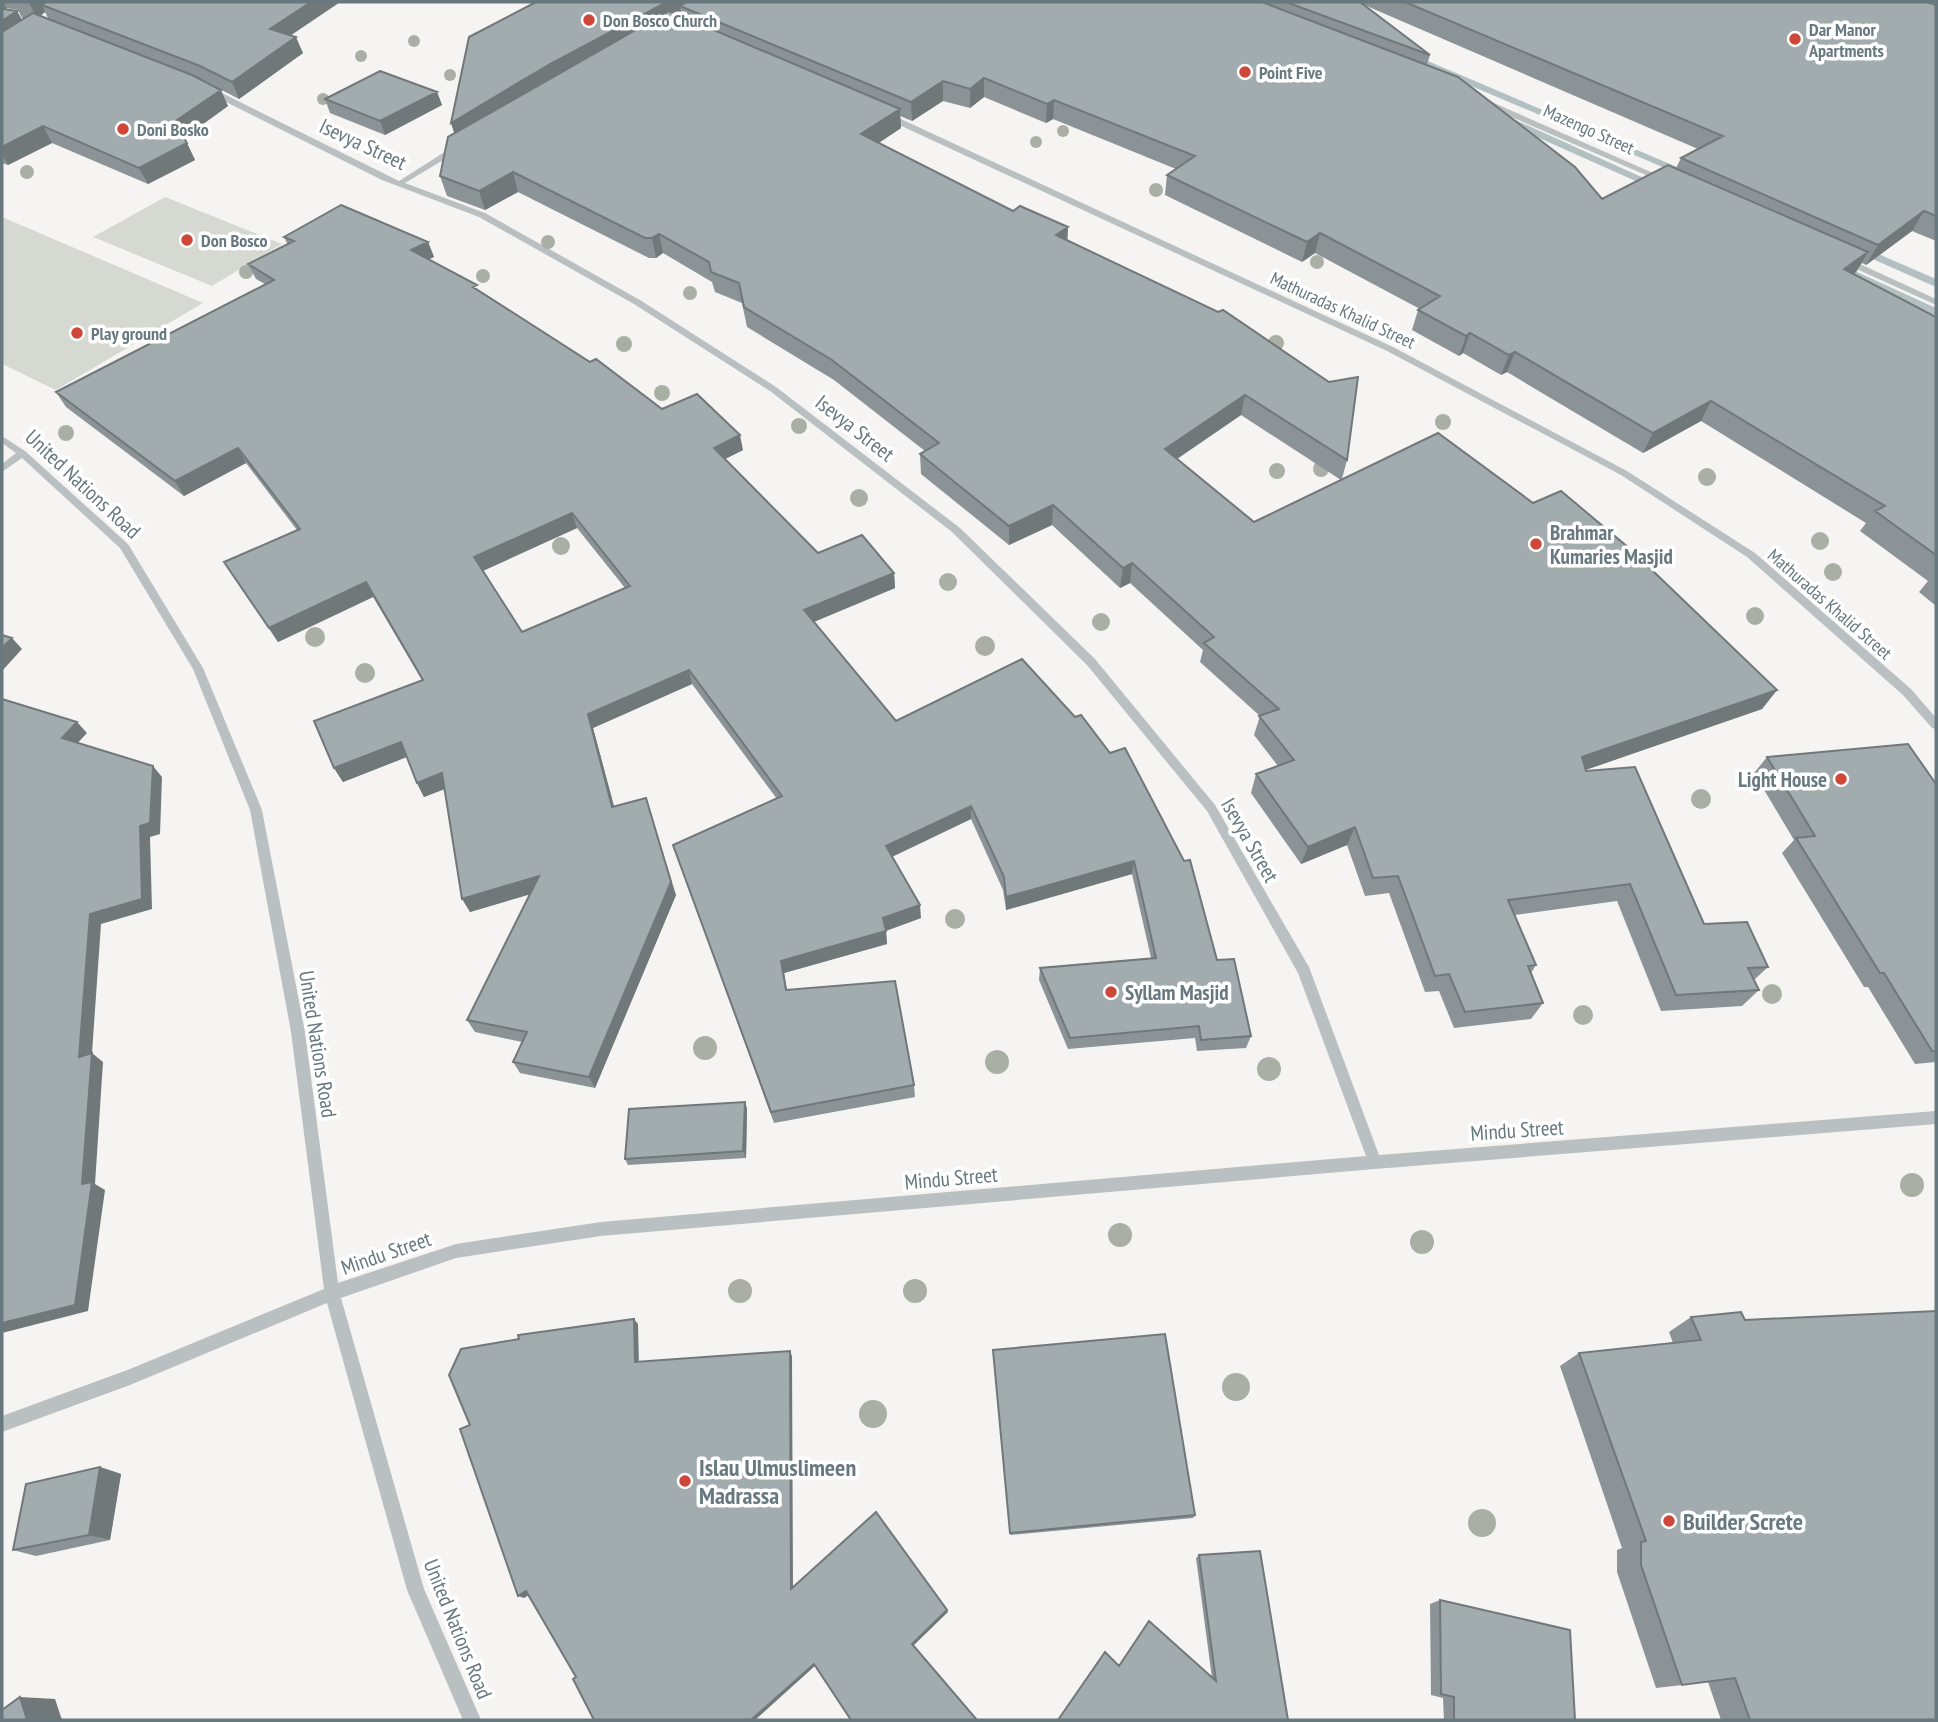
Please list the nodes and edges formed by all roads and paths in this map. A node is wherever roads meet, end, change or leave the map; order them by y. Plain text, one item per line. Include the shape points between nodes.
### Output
1 (204, 87) edge
2 (1479, 100) edge
3 (870, 109) edge
4 (461, 145) edge
5 (1670, 182) edge
6 (400, 183) junction
7 (1835, 256) edge
8 (1936, 302) edge
9 (2, 439) edge
10 (22, 453) junction
11 (2, 469) edge
12 (1936, 725) edge
13 (1936, 1118) edge
14 (1376, 1162) junction
15 (332, 1293) junction
16 (2, 1424) edge
17 (472, 1720) edge

1 - 6 street, Isevya Street
2 - 5 street, Mazengo Street
3 - 12 street, Mathuradas Khalid Street via 1390,349 1624,472 1751,555 1907,692
4 - 6 street
6 - 14 street, Isevya Street via 494,221 637,302 773,389 956,530 1091,662 1212,808 1304,971
7 - 8 street
9 - 10 street, United Nations Road
10 - 11 street
10 - 15 street, United Nations Road via 124,546 198,668 256,810 298,1032
13 - 14 street, Mindu Street
14 - 15 street, Mindu Street via 601,1229 456,1251
15 - 16 street, Mindu Street via 130,1377
15 - 17 street, United Nations Road via 416,1590

